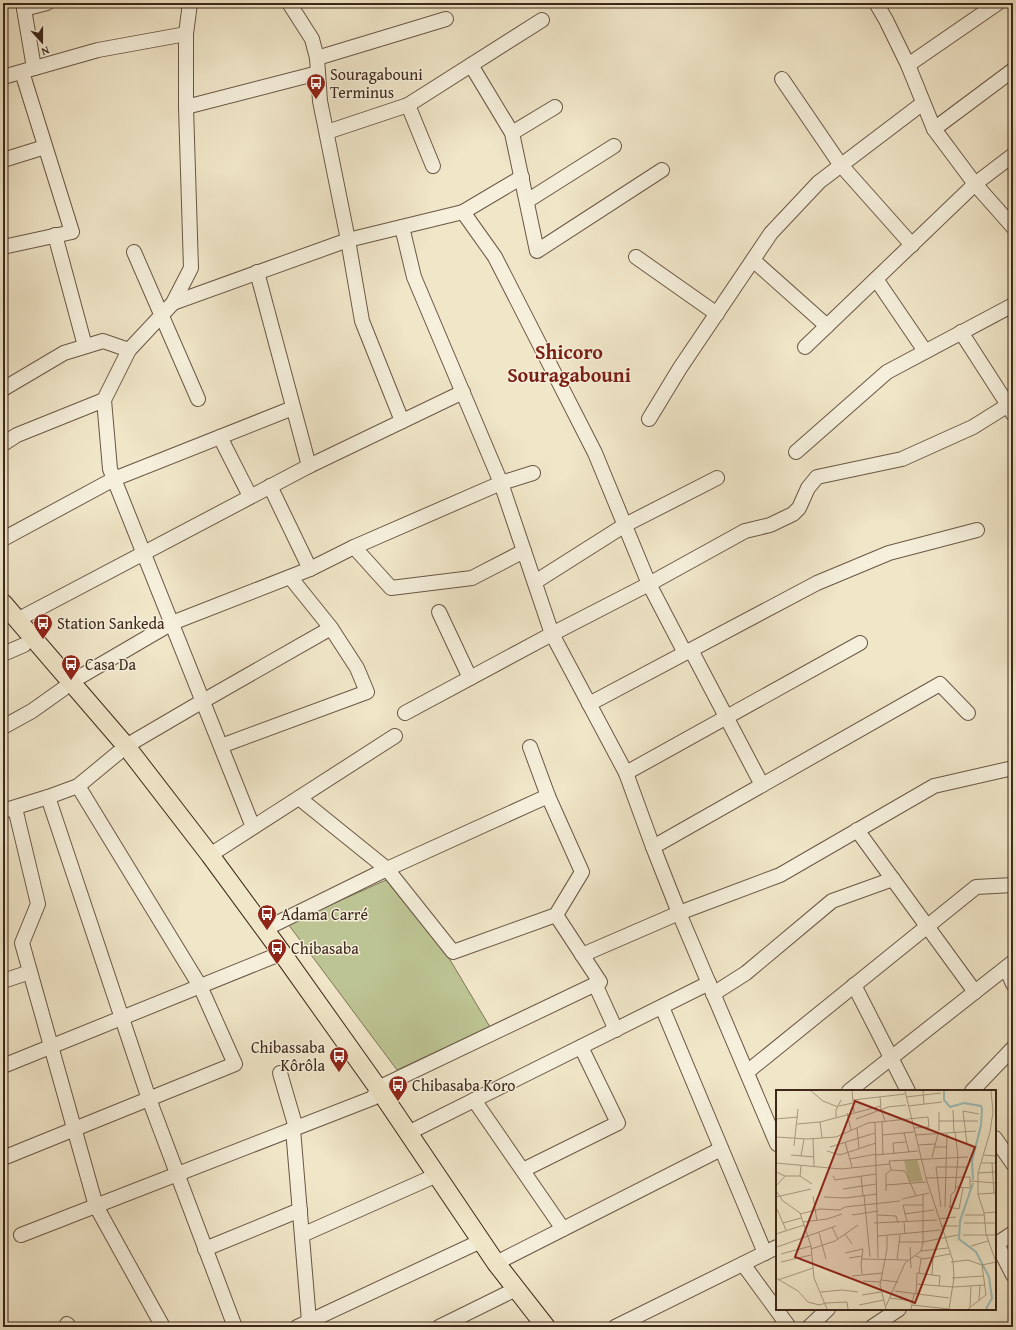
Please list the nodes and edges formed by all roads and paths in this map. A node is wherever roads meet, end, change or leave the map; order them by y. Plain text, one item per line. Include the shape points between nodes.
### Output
1 (47, 3) edge
2 (190, 3) edge
3 (289, 3) edge
4 (876, 3) edge
5 (998, 3) edge
6 (24, 6) edge
7 (446, 19) dead end
8 (542, 20) dead end
9 (186, 34) junction
10 (317, 58) junction
11 (471, 65) junction
12 (908, 65) junction
13 (28, 70) junction
14 (1013, 70) edge
15 (318, 73) junction
16 (3, 77) edge
17 (782, 79) dead end
18 (923, 103) junction
19 (408, 106) junction
20 (556, 106) dead end
21 (186, 107) junction
22 (934, 129) junction
23 (327, 132) junction
24 (512, 133) junction
25 (614, 146) dead end
26 (45, 147) junction
27 (1013, 155) edge
28 (3, 160) edge
29 (840, 164) junction
30 (433, 166) dead end
31 (662, 170) dead end
32 (522, 177) junction
33 (975, 184) junction
34 (527, 201) junction
35 (463, 212) junction
36 (402, 227) junction
37 (1013, 228) edge
38 (56, 235) junction
39 (348, 240) junction
40 (912, 245) junction
41 (3, 247) edge
42 (134, 252) dead end
43 (636, 256) dead end
44 (752, 260) junction
45 (257, 272) junction
46 (876, 279) junction
47 (173, 303) junction
48 (1013, 305) edge
49 (717, 314) junction
50 (162, 316) junction
51 (827, 326) junction
52 (961, 332) junction
53 (85, 346) junction
54 (805, 347) dead end
55 (129, 350) junction
56 (925, 351) junction
57 (3, 389) edge
58 (463, 392) junction
59 (198, 399) dead end
60 (104, 400) junction
61 (1012, 407) edge
62 (293, 408) junction
63 (649, 419) dead end
64 (402, 421) junction
65 (220, 437) junction
66 (3, 444) edge
67 (796, 452) dead end
68 (308, 466) junction
69 (533, 473) dead end
70 (716, 478) dead end
71 (114, 479) junction
72 (501, 483) junction
73 (270, 486) junction
74 (250, 496) junction
75 (625, 525) junction
76 (977, 530) dead end
77 (3, 539) edge
78 (354, 547) junction
79 (524, 551) junction
80 (144, 553) junction
81 (310, 569) junction
82 (290, 577) junction
83 (535, 582) junction
84 (649, 584) junction
85 (3, 603) edge
86 (439, 612) dead end
87 (10, 620) edge
88 (172, 623) junction
89 (331, 628) junction
90 (552, 634) junction
91 (860, 643) dead end
92 (24, 645) junction
93 (688, 651) junction
94 (3, 654) edge
95 (470, 678) junction
96 (67, 685) junction
97 (203, 701) junction
98 (589, 704) junction
99 (405, 713) dead end
100 (968, 713) dead end
101 (726, 717) junction
102 (3, 727) edge
103 (395, 736) dead end
104 (221, 746) junction
105 (530, 747) dead end
106 (122, 750) junction
107 (1013, 768) edge
108 (626, 772) junction
109 (762, 785) junction
110 (78, 786) junction
111 (548, 796) junction
112 (48, 797) junction
113 (299, 798) junction
114 (9, 809) edge
115 (253, 827) junction
116 (857, 830) junction
117 (653, 847) junction
118 (210, 855) junction
119 (387, 869) junction
120 (892, 879) junction
121 (1013, 885) edge
122 (679, 913) junction
123 (556, 915) junction
124 (927, 926) junction
125 (265, 929) junction
126 (278, 955) junction
127 (582, 955) junction
128 (1009, 965) edge
129 (30, 972) junction
130 (3, 981) edge
131 (595, 984) junction
132 (1013, 984) edge
133 (854, 985) junction
134 (200, 986) junction
135 (711, 989) junction
136 (975, 992) junction
137 (662, 1007) junction
138 (122, 1018) junction
139 (616, 1030) junction
140 (51, 1047) junction
141 (581, 1047) junction
142 (1013, 1048) edge
143 (891, 1058) junction
144 (3, 1066) edge
145 (747, 1072) junction
146 (280, 1073) dead end
147 (849, 1090) edge
148 (907, 1090) edge
149 (973, 1090) edge
150 (375, 1093) junction
151 (149, 1099) junction
152 (474, 1100) junction
153 (294, 1128) junction
154 (74, 1129) junction
155 (408, 1133) junction
156 (996, 1139) edge
157 (776, 1142) edge
158 (722, 1149) junction
159 (3, 1158) edge
160 (1013, 1164) edge
161 (523, 1170) junction
162 (178, 1174) junction
163 (432, 1177) junction
164 (96, 1206) junction
165 (300, 1210) junction
166 (564, 1229) junction
167 (1013, 1233) edge
168 (21, 1235) dead end
169 (302, 1235) junction
170 (477, 1243) junction
171 (996, 1244) edge
172 (205, 1249) junction
173 (771, 1250) edge
174 (496, 1263) junction
175 (743, 1264) junction
176 (1013, 1275) edge
177 (511, 1292) junction
178 (776, 1309) edge
179 (777, 1310) edge
180 (827, 1310) edge
181 (898, 1310) edge
182 (303, 1324) edge
183 (163, 1327) edge
184 (234, 1327) edge
185 (440, 1327) edge
186 (533, 1327) edge
187 (546, 1327) edge
188 (615, 1327) edge
189 (789, 1327) edge
190 (809, 1327) edge
191 (872, 1327) edge

1 - 6 street
2 - 9 street
3 - 10 street via 312,39
4 - 12 street
5 - 12 street
6 - 13 street
7 - 10 street
8 - 11 street
9 - 13 street via 98,50
9 - 21 street
10 - 15 street
11 - 19 street
11 - 24 street
12 - 18 street
13 - 16 street
13 - 26 street
14 - 22 street
15 - 21 street
15 - 23 street via 320,101
17 - 29 street
18 - 22 street
18 - 29 street
19 - 23 street
19 - 30 street
20 - 24 street
21 - 47 street via 192,268
22 - 33 street
23 - 39 street
24 - 32 street
25 - 34 street
26 - 28 street
26 - 38 street via 72,232
27 - 33 street
29 - 40 street
29 - 44 street via 819,182 771,233
31 - 34 street via 537,251
32 - 34 street
32 - 35 street
33 - 37 street
33 - 40 street
35 - 36 street
35 - 75 street via 495,257 595,453
36 - 39 street
36 - 58 street via 414,277
38 - 41 street
38 - 53 street
39 - 45 street
39 - 64 street via 362,321
40 - 46 street
42 - 50 street
43 - 49 street
44 - 49 street
44 - 51 street
45 - 47 street
45 - 62 street
46 - 51 street
46 - 56 street
47 - 50 street
48 - 52 street
49 - 63 street
50 - 55 street
50 - 59 street
51 - 54 street
52 - 56 street
52 - 61 street
53 - 55 street via 103,341
53 - 57 street via 64,353
55 - 60 street
56 - 67 street via 887,372
58 - 64 street
58 - 72 street
60 - 66 street via 17,435
60 - 71 street via 110,469
61 - 84 street via 902,459 817,477 793,514 745,531
62 - 65 street
62 - 68 street
64 - 68 street
65 - 71 street
65 - 74 street
68 - 73 street
69 - 72 street
70 - 75 street
71 - 77 street
71 - 80 street
72 - 78 street
72 - 79 street
73 - 74 street
73 - 81 street
74 - 80 street
75 - 83 street
75 - 84 street
76 - 93 street via 889,553 817,583
78 - 79 street via 391,588 472,578
78 - 81 street
79 - 83 street
80 - 87 street
80 - 88 street
81 - 82 street
82 - 88 street
82 - 89 street
83 - 90 street
84 - 90 street
84 - 93 street
85 - 87 main road
86 - 95 street
87 - 92 main road
87 - 96 main road
88 - 96 street
88 - 97 street
89 - 97 street
89 - 104 street via 357,668 366,692
90 - 95 street
90 - 98 street
91 - 101 street
92 - 94 street
92 - 96 main road
93 - 98 street
93 - 101 street
95 - 99 street
96 - 102 street via 32,711
96 - 106 main road
97 - 104 street
97 - 106 street
98 - 108 street
100 - 109 street via 940,684
101 - 108 street
101 - 109 street
103 - 113 street
104 - 115 street
105 - 111 street
106 - 110 street
106 - 118 main road
106 - 126 main road
107 - 116 street via 934,786
108 - 117 street
109 - 117 street
110 - 112 street
110 - 134 street
111 - 119 street
111 - 123 street via 582,872
112 - 114 street
112 - 138 street
113 - 115 street
113 - 119 street
114 - 129 street via 38,904 22,943
115 - 118 street
116 - 120 street
116 - 122 street via 780,875
117 - 122 street
118 - 125 main road
119 - 123 street via 454,952
119 - 125 street
120 - 124 street
120 - 135 street via 832,901 746,973
121 - 124 street via 976,887
122 - 127 street
122 - 135 street
123 - 127 street
124 - 133 street
124 - 136 street
125 - 126 main road
126 - 134 street
126 - 150 main road
127 - 131 street via 600,982
128 - 132 street
128 - 136 street
129 - 130 street
129 - 140 street
131 - 139 street
131 - 150 street
133 - 143 street
133 - 145 street
134 - 138 street
134 - 151 street via 235,1064
135 - 137 street
135 - 145 street
136 - 143 street
137 - 139 street
137 - 158 street
138 - 140 street
138 - 151 street
139 - 141 street
140 - 144 street
140 - 154 street
141 - 152 street
141 - 161 street via 618,1123
142 - 149 street
143 - 147 street
143 - 148 street
145 - 157 street
146 - 153 street
150 - 153 street
150 - 155 main road
150 - 163 main road
151 - 154 street
151 - 162 street
152 - 155 street
152 - 161 street
153 - 162 street
153 - 165 street
154 - 159 street
154 - 164 street
155 - 163 main road
156 - 160 street
158 - 166 street
158 - 173 street
161 - 166 street
162 - 164 street
162 - 172 street
163 - 169 street
163 - 170 main road
164 - 168 street
164 - 183 street
165 - 169 street
165 - 172 street
166 - 174 street
167 - 171 street
169 - 182 street
170 - 174 main road
170 - 177 main road
170 - 182 street
171 - 176 street
172 - 184 street
173 - 175 street
174 - 177 main road
175 - 178 street
175 - 188 street
177 - 185 street
177 - 186 main road
177 - 187 main road
179 - 189 street
180 - 190 street
181 - 191 street

